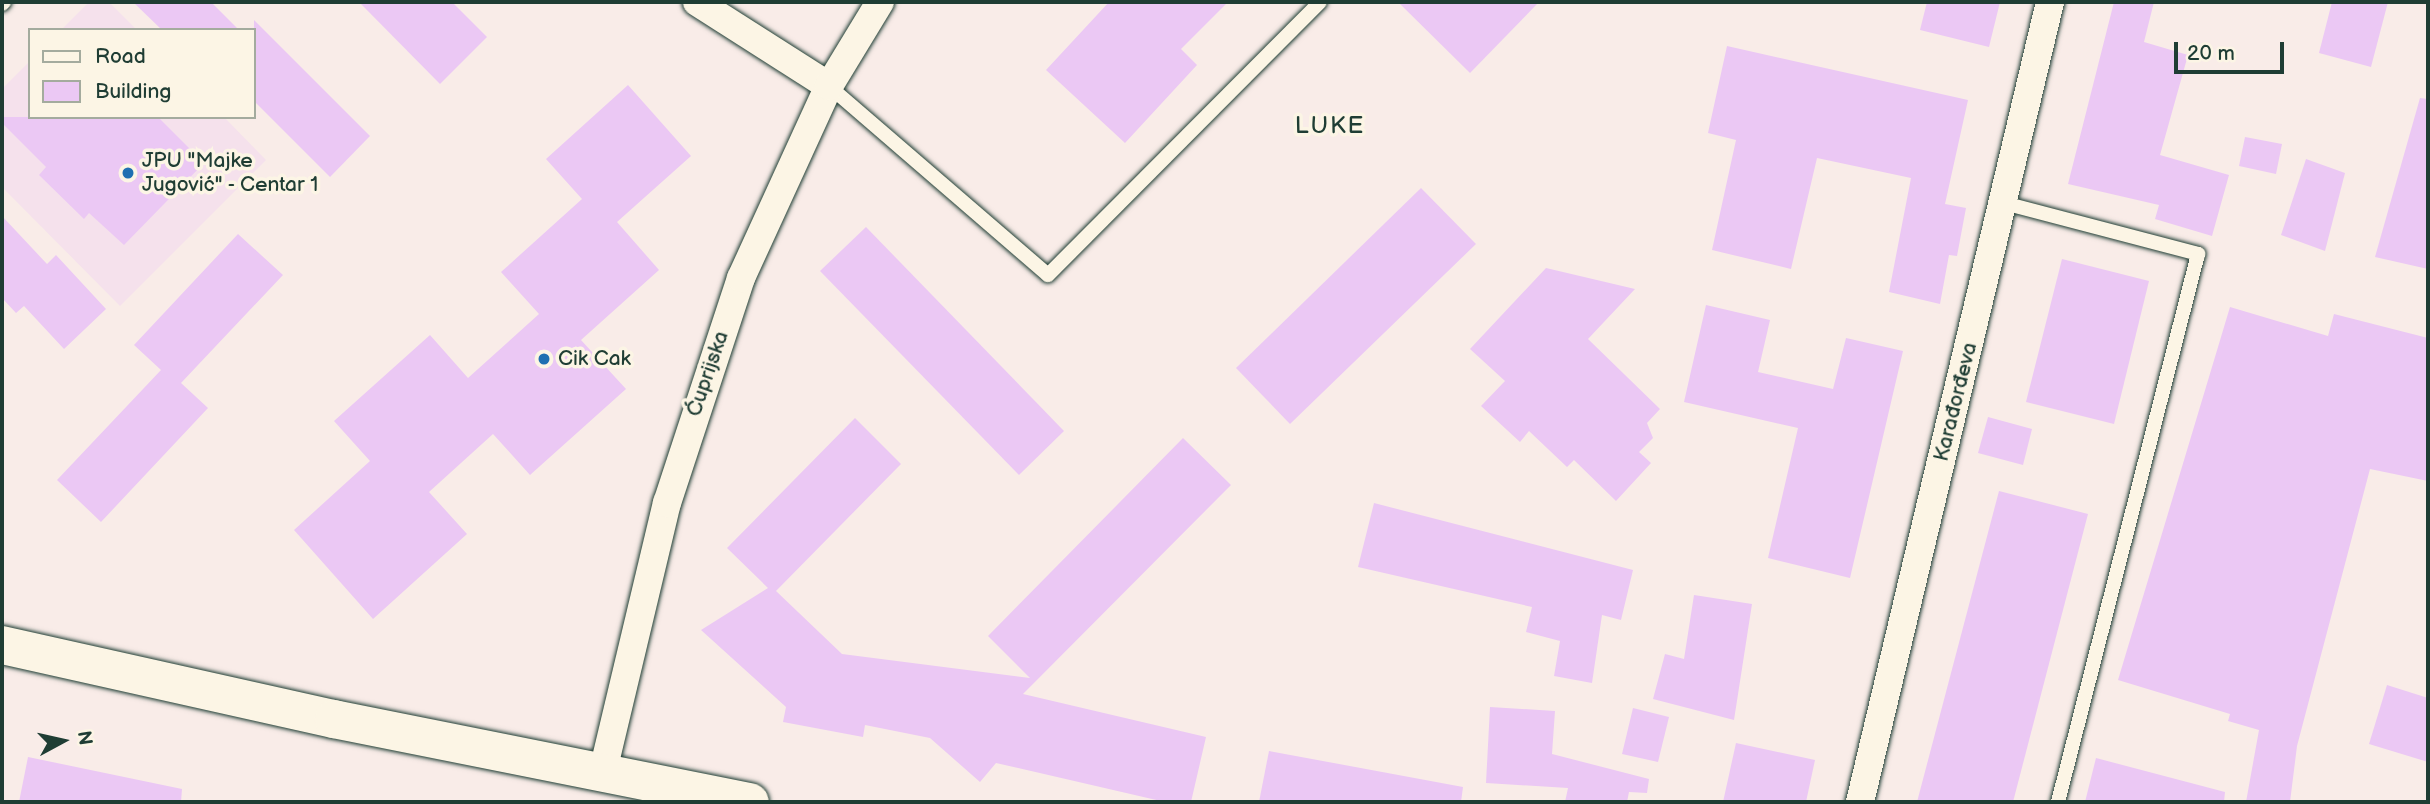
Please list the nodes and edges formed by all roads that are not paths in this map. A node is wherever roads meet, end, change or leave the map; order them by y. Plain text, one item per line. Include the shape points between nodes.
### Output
1 (697, 2) edge
2 (880, 2) edge
3 (1320, 2) edge
4 (2050, 2) edge
5 (829, 86) junction
6 (2004, 203) junction
7 (2, 645) edge
8 (603, 771) junction
9 (750, 802) edge
10 (1860, 802) edge
11 (2058, 802) edge

1 - 5 street
2 - 5 street, Ćuprijska
3 - 5 lane via 1048,275
4 - 6 street, Karađorđeva
5 - 8 street, Ćuprijska via 741,278 700,396 667,503
6 - 10 street, Karađorđeva
6 - 11 lane via 2198,254
7 - 8 street via 334,719
8 - 9 street

